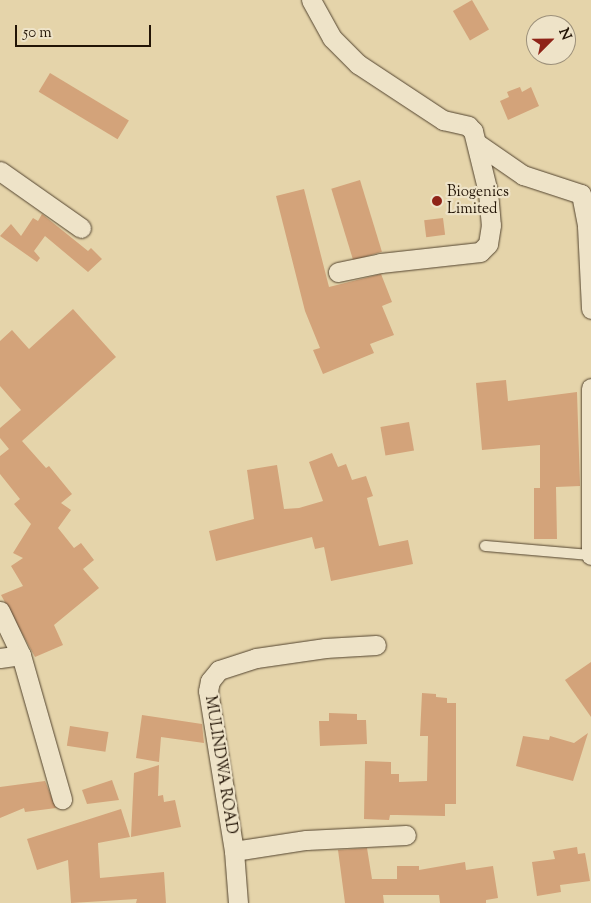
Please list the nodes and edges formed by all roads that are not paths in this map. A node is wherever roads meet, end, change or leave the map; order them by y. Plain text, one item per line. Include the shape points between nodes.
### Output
1 (312, 0) edge
2 (478, 144) junction
3 (0, 171) edge
4 (81, 228) dead end
5 (338, 272) dead end
6 (591, 309) edge
7 (591, 388) edge
8 (485, 546) dead end
9 (591, 555) edge
10 (0, 611) edge
11 (376, 645) dead end
12 (21, 655) junction
13 (0, 658) edge
14 (62, 799) dead end
15 (406, 835) dead end
16 (234, 851) junction
17 (238, 903) edge

1 - 2 street via 332,38 358,64 443,120 468,126
2 - 5 street via 491,225 488,244 480,252 381,263
2 - 6 street via 523,175 581,194 587,226
3 - 4 street
7 - 9 street
8 - 9 lane
10 - 12 street
11 - 16 street, MULINDWA ROAD via 325,648 256,658 233,664 213,676 208,691
12 - 13 street
12 - 14 street
15 - 16 street via 306,840
16 - 17 street, MULINDWA ROAD

